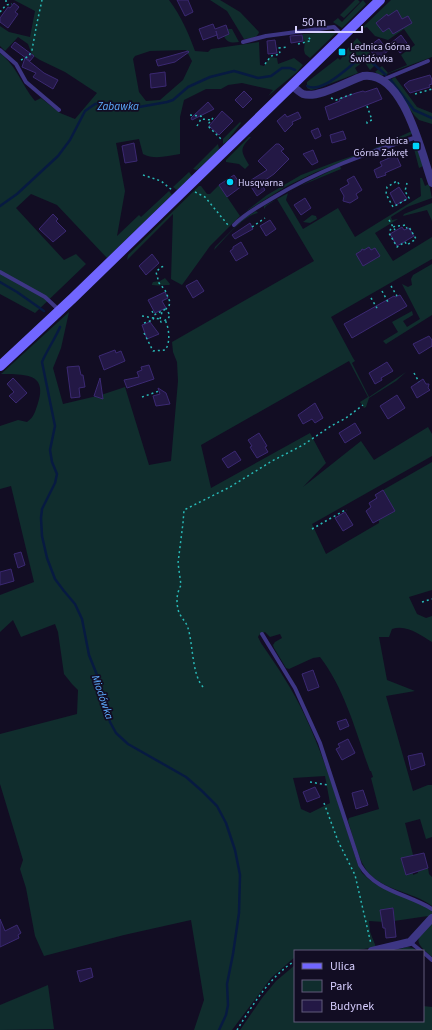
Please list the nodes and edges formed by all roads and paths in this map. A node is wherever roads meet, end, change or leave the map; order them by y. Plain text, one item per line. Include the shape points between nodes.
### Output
1 (6, 0) edge
2 (42, 0) edge
3 (380, 0) edge
4 (12, 4) dead end
5 (6, 5) junction
6 (0, 12) edge
7 (343, 36) junction
8 (308, 37) dead end
9 (311, 40) junction
10 (243, 42) dead end
11 (314, 42) dead end
12 (298, 44) dead end
13 (287, 47) dead end
14 (0, 50) edge
15 (428, 61) dead end
16 (16, 64) junction
17 (265, 64) dead end
18 (381, 80) junction
19 (293, 86) junction
20 (432, 90) edge
21 (352, 94) dead end
22 (415, 94) dead end
23 (328, 96) dead end
24 (367, 106) dead end
25 (59, 110) dead end
26 (190, 114) dead end
27 (202, 119) junction
28 (367, 124) dead end
29 (196, 126) dead end
30 (417, 137) junction
31 (222, 140) dead end
32 (143, 175) dead end
33 (407, 183) dead end
34 (432, 183) edge
35 (399, 184) dead end
36 (192, 191) dead end
37 (178, 197) junction
38 (265, 218) dead end
39 (389, 220) dead end
40 (234, 225) joint
41 (405, 225) dead end
42 (393, 226) junction
43 (252, 227) dead end
44 (406, 228) dead end
45 (396, 230) dead end
46 (166, 266) dead end
47 (0, 272) edge
48 (391, 286) dead end
49 (382, 291) dead end
50 (397, 296) dead end
51 (370, 298) dead end
52 (388, 302) dead end
53 (377, 308) dead end
54 (166, 309) junction
55 (60, 311) junction
56 (152, 311) dead end
57 (163, 311) junction
58 (154, 315) junction
59 (142, 316) dead end
60 (154, 318) junction
61 (160, 318) junction
62 (164, 320) junction
63 (144, 323) dead end
64 (144, 333) dead end
65 (4, 360) edge
66 (0, 366) edge
67 (414, 372) dead end
68 (419, 382) dead end
69 (158, 391) dead end
70 (142, 397) dead end
71 (363, 405) dead end
72 (347, 510) dead end
73 (312, 529) dead end
74 (432, 599) edge
75 (422, 602) dead end
76 (262, 634) dead end
77 (204, 687) dead end
78 (310, 782) dead end
79 (334, 784) junction
80 (324, 802) dead end
81 (432, 909) edge
82 (432, 918) edge
83 (410, 942) junction
84 (374, 950) edge
85 (378, 950) edge
86 (420, 950) edge
87 (424, 954) edge
88 (432, 960) edge
89 (294, 962) edge
90 (237, 1030) edge

1 - 5 path
2 - 16 path via 32,50 29,56
3 - 7 main road
4 - 5 path
5 - 6 path
7 - 10 lane via 334,27 266,36
7 - 19 main road
8 - 9 path
9 - 11 path
9 - 12 path
13 - 17 path via 279,48 280,54 271,56
14 - 16 lane
15 - 18 lane
16 - 25 lane via 26,82
18 - 19 street via 363,76 313,94 303,94
18 - 30 street via 394,92 407,111
19 - 37 main road
20 - 22 path
21 - 23 path via 336,100
24 - 28 path via 372,120
26 - 27 path via 201,116
27 - 29 path
27 - 31 path via 213,119 209,126
30 - 34 street
30 - 40 lane via 313,176 258,207
32 - 37 path via 161,181
33 - 35 path via 405,191 409,198 394,207 386,194 387,187 397,181
36 - 40 path via 206,197 228,225
37 - 55 main road
38 - 43 path
39 - 42 path
41 - 42 path
42 - 44 path via 389,234 397,247 405,242 407,245 416,239 409,227
42 - 45 path
46 - 54 path via 156,272 170,302
47 - 55 lane via 45,297
48 - 50 path
49 - 52 path
51 - 53 path
54 - 57 path
54 - 62 path via 170,315
55 - 65 main road
56 - 58 path
57 - 58 path
57 - 61 path
58 - 60 path
59 - 60 path
60 - 61 path
60 - 63 path
61 - 62 path via 161,322
62 - 64 path via 168,329 168,346 165,350 153,351
65 - 66 main road
67 - 68 path
69 - 70 path
71 - 77 path via 304,445 184,510 178,563 181,585 177,598 178,611 188,626 198,680
72 - 73 path
74 - 75 path
76 - 79 lane via 295,688 320,743
78 - 79 path
79 - 81 lane via 364,872 378,884
80 - 84 path via 338,841 355,875
82 - 83 street
83 - 85 street
83 - 86 lane
87 - 88 lane
89 - 90 path via 265,990

